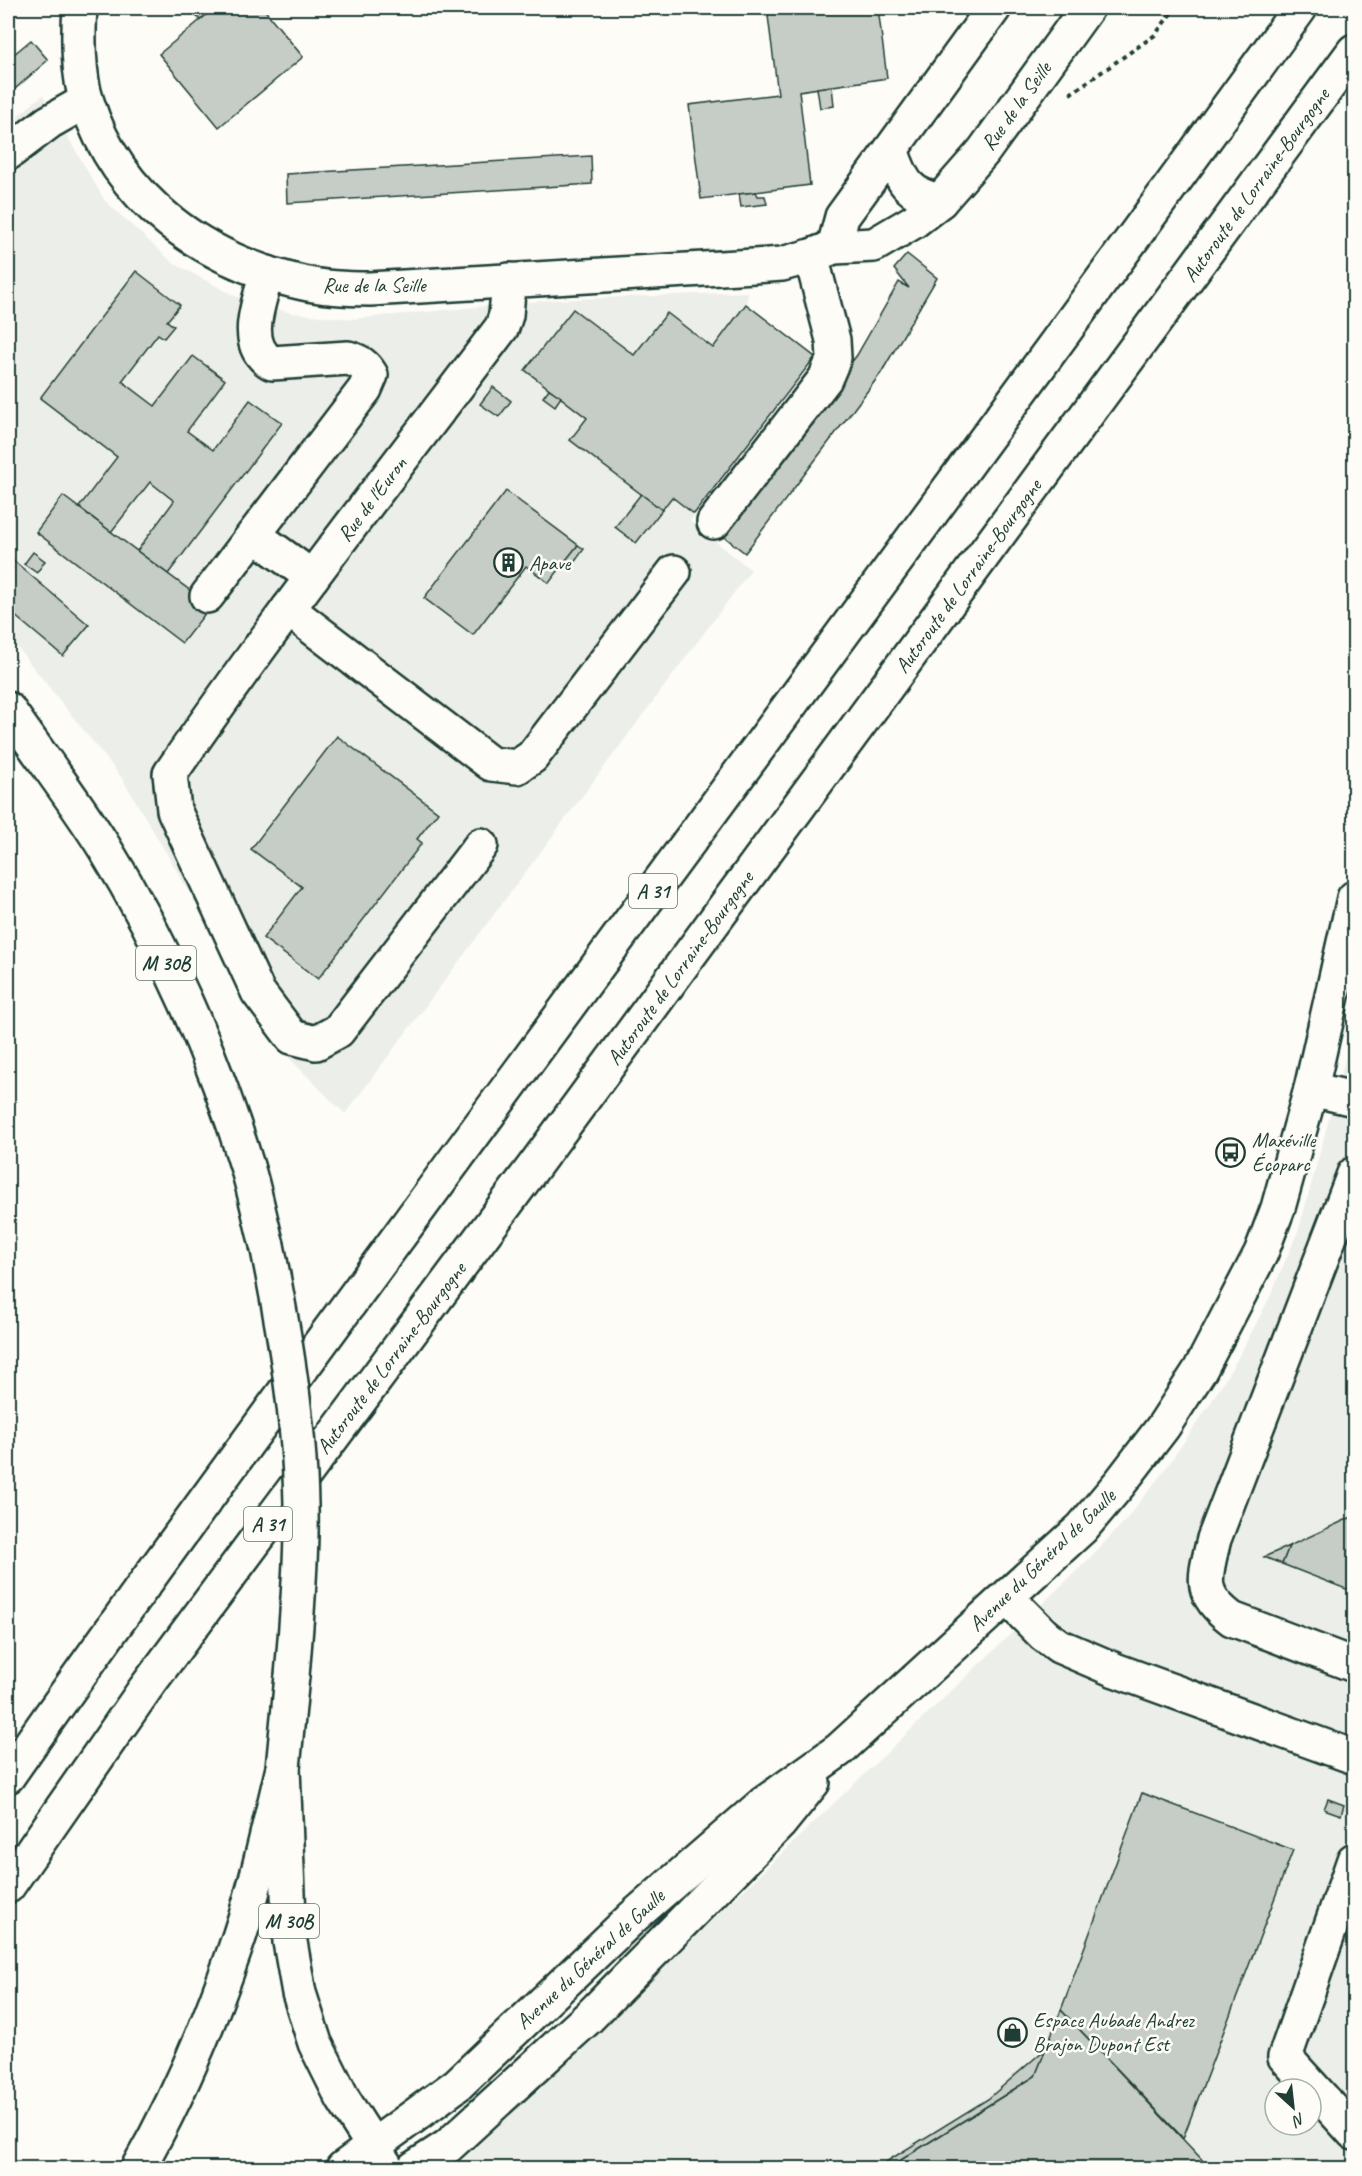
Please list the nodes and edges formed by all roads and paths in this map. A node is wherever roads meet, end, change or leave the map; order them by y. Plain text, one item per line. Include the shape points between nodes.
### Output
1 (80, 8) edge
2 (994, 8) edge
3 (1087, 8) edge
4 (1175, 8) edge
5 (1300, 8) edge
6 (1354, 51) edge
7 (1066, 98) dead end
8 (86, 101) junction
9 (891, 150) junction
10 (8, 153) edge
11 (940, 201) junction
12 (823, 252) junction
13 (267, 273) junction
14 (509, 280) junction
15 (714, 522) dead end
16 (254, 535) junction
17 (674, 572) dead end
18 (312, 578) junction
19 (207, 596) dead end
20 (288, 609) junction
21 (8, 709) edge
22 (482, 845) dead end
23 (1354, 898) edge
24 (1311, 1089) junction
25 (1354, 1099) edge
26 (1354, 1174) edge
27 (1007, 1598) junction
28 (1354, 1665) edge
29 (838, 1750) junction
30 (1354, 1757) edge
31 (282, 1768) junction
32 (8, 1776) edge
33 (1354, 1860) edge
34 (8, 1886) edge
35 (1354, 2133) edge
36 (380, 2158) edge
37 (138, 2169) edge
38 (343, 2169) edge
39 (414, 2169) edge

1 - 8 main road, Rue de la Seille
2 - 9 main road
3 - 11 main road, Rue de la Seille via 983,152
4 - 7 path via 1155,35
5 - 32 main road, A 31 via 1065,334 105,1638
6 - 34 main road, Autoroute de Lorraine-Bourgogne / A 31 via 145,1689
8 - 10 main road via 49,122
8 - 13 main road, Rue de la Seille via 116,164 156,212 211,250
9 - 11 main road via 906,185 913,192
9 - 12 main road via 842,217
11 - 12 main road, Rue de la Seille via 874,245
12 - 14 main road, Rue de la Seille via 782,264
12 - 15 main road via 834,358 825,379
13 - 14 main road, Rue de la Seille via 304,284 337,288
13 - 16 main road via 254,329 264,359 272,363 348,358 358,361 371,375 365,389
14 - 18 main road, Rue de l'Euron via 502,327
16 - 18 main road
16 - 19 main road
17 - 20 main road via 532,757 517,767 491,764
18 - 20 main road, Rue de l'Euron
20 - 22 main road, Rue de l'Euron via 170,774 174,810 258,992 292,1037 315,1043 338,1031
21 - 31 main road, M 30B, bridge via 103,846 165,960 198,1032 248,1166 288,1358 300,1493 292,1676
23 - 24 main road, Avenue du Général de Gaulle
24 - 25 main road
24 - 27 main road, Avenue du Général de Gaulle via 1278,1208 1261,1253 1200,1370 1163,1427 1082,1528
26 - 28 main road via 1214,1539 1205,1578 1210,1598 1232,1619
27 - 29 main road, Avenue du Général de Gaulle
27 - 30 main road via 1059,1646
29 - 36 main road, Avenue du Général de Gaulle via 763,1804 634,1916
29 - 39 main road, Avenue du Général de Gaulle via 779,1824 635,1972 448,2146
31 - 36 main road, M 30B via 290,1942 299,1993 315,2043 343,2099
31 - 37 main road via 234,1951 197,2048
33 - 35 main road via 1285,2056
36 - 38 main road, Avenue du Général de Gaulle

